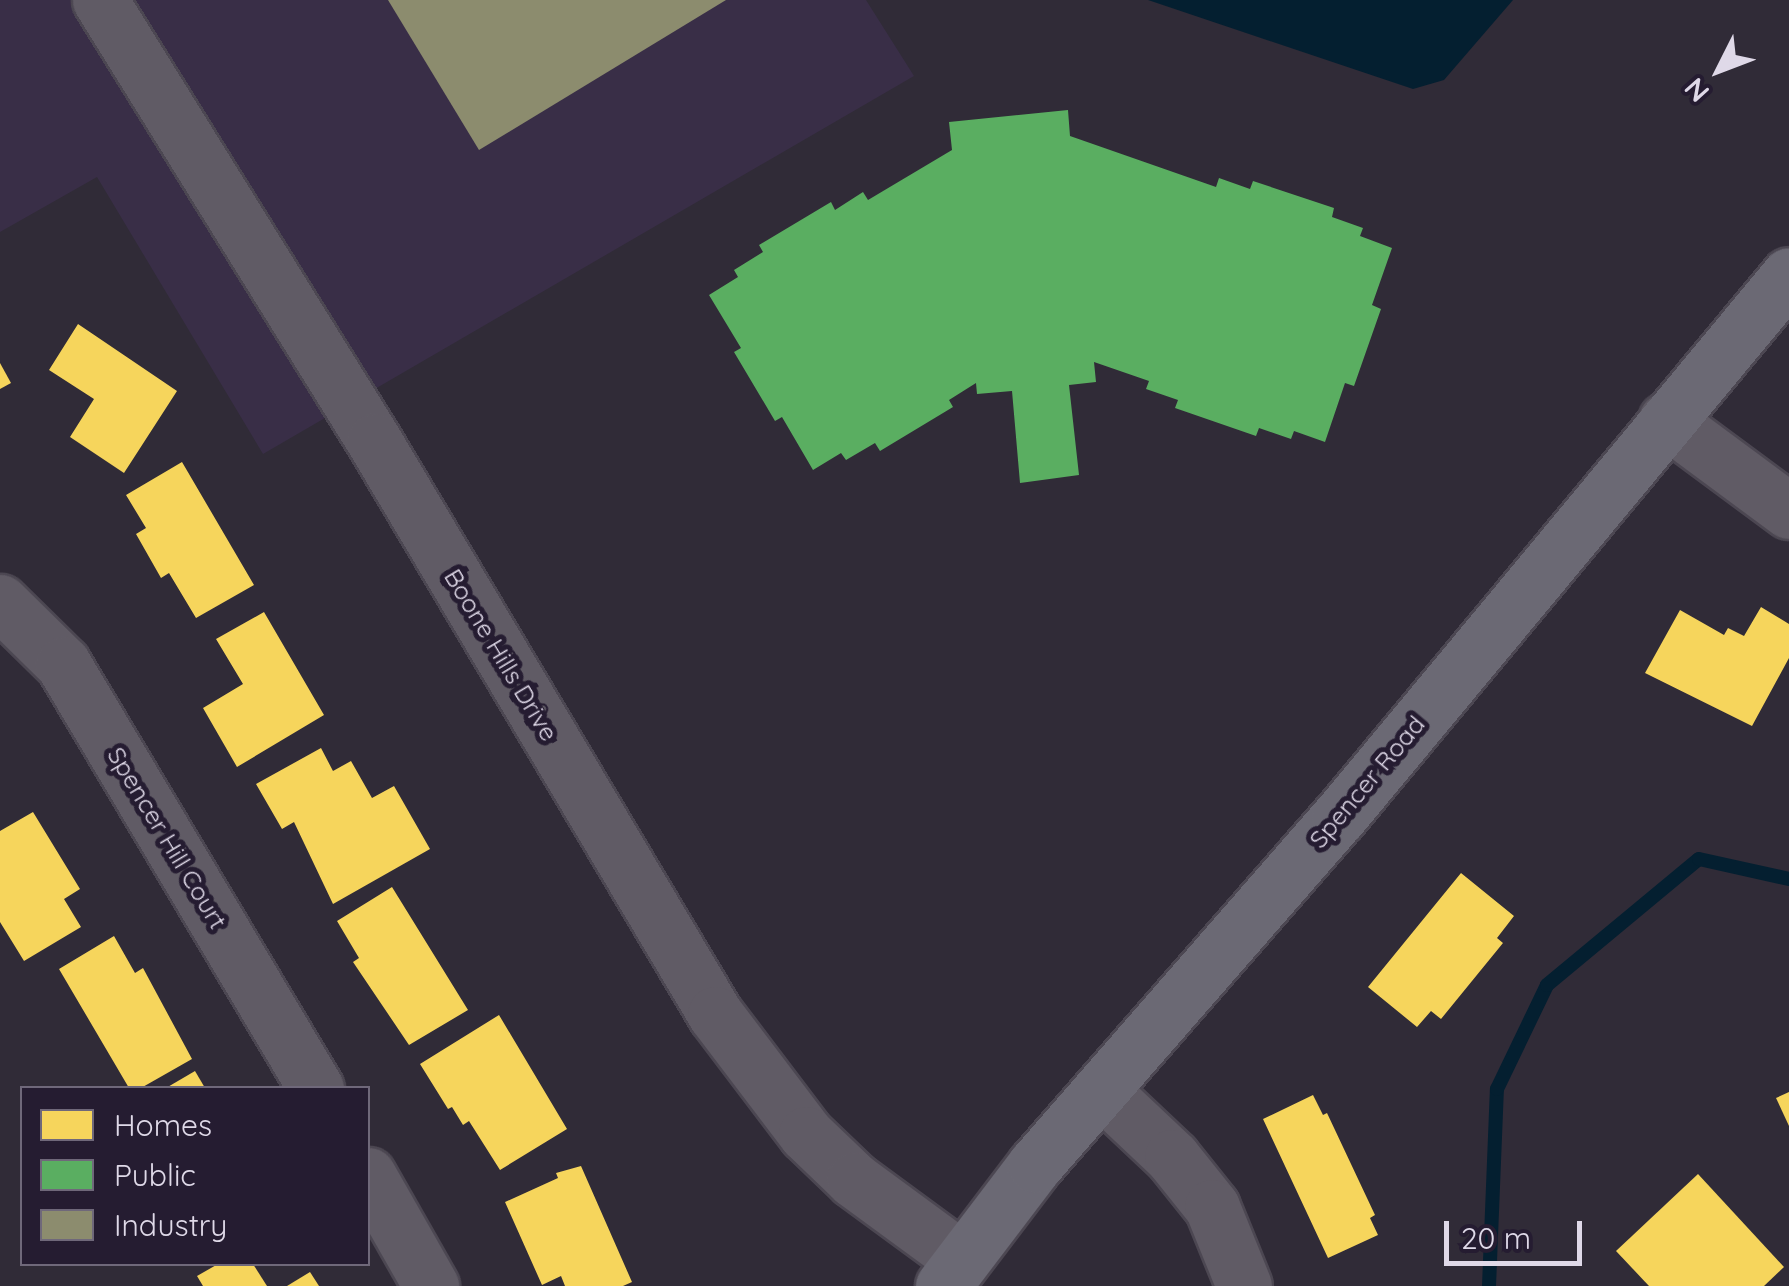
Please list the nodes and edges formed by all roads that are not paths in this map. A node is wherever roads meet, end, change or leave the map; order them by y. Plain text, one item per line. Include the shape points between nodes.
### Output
1 (100, 0) edge
2 (1789, 275) edge
3 (1666, 420) junction
4 (1789, 511) edge
5 (0, 602) edge
6 (315, 1086) edge
7 (1101, 1090) junction
8 (370, 1178) edge
9 (952, 1272) edge
10 (431, 1286) edge
11 (1244, 1286) edge

1 - 9 street, Boone Hills Drive via 374,441 714,1014 806,1134
2 - 3 main road, Spencer Road
3 - 4 street
3 - 7 main road, Spencer Road via 1339,817
5 - 6 street, Spencer Hill Court via 63,664
7 - 9 main road, Spencer Road
7 - 11 street via 1172,1156 1212,1206
8 - 10 street

